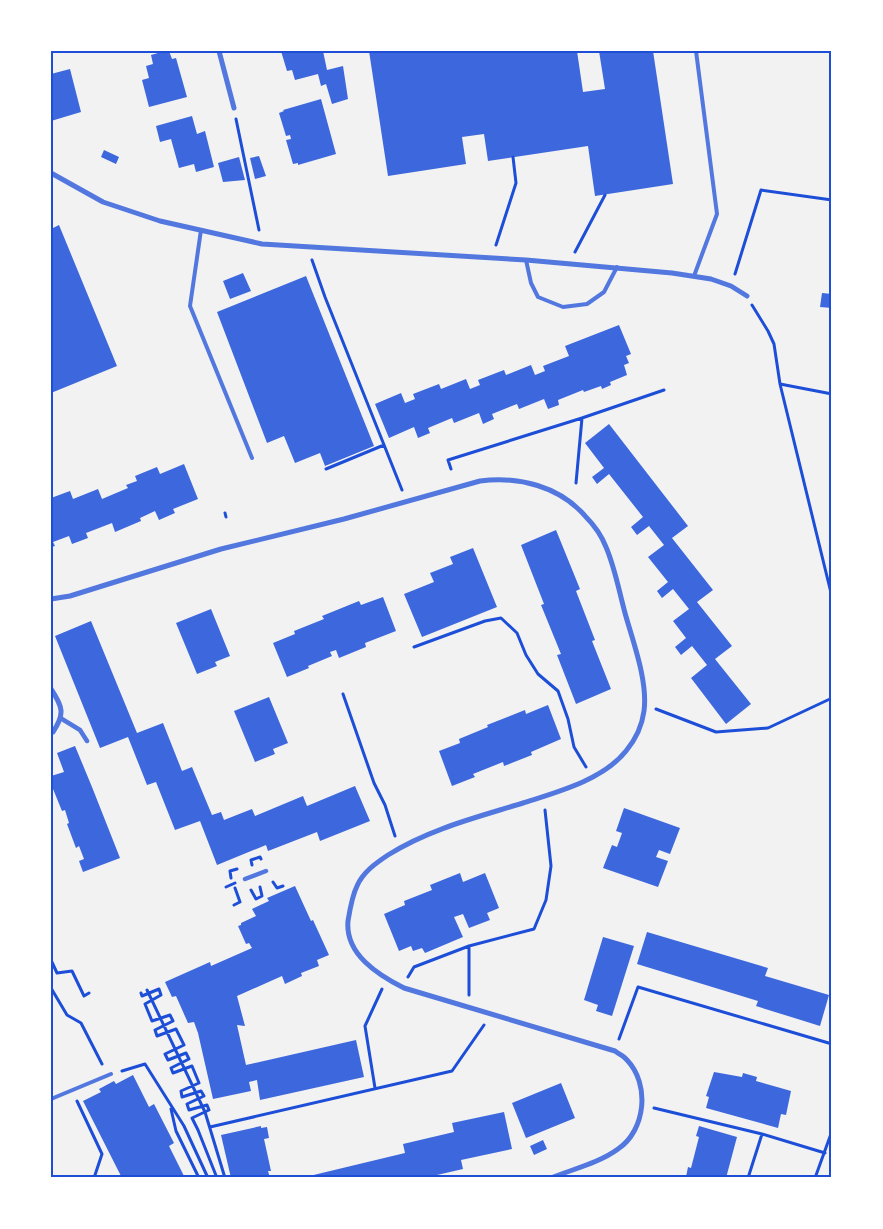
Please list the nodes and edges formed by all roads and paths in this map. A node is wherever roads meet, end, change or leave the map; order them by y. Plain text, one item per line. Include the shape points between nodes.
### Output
1 (219, 51) edge
2 (696, 51) edge
3 (234, 108) joint
4 (513, 158) dead end
5 (51, 173) edge
6 (605, 195) dead end
7 (832, 200) edge
8 (201, 230) junction
9 (262, 244) junction
10 (308, 246) junction
11 (492, 258) junction
12 (526, 260) junction
13 (570, 264) junction
14 (617, 267) junction
15 (694, 276) junction
16 (731, 286) junction
17 (747, 296) joint
18 (780, 384) junction
19 (664, 390) dead end
20 (832, 394) edge
21 (582, 418) junction
22 (384, 445) junction
23 (252, 458) dead end
24 (326, 469) dead end
25 (451, 469) dead end
26 (576, 483) dead end
27 (406, 502) junction
28 (832, 597) edge
29 (51, 599) edge
30 (414, 646) dead end
31 (51, 689) edge
32 (343, 694) dead end
33 (832, 698) edge
34 (644, 704) junction
35 (62, 720) junction
36 (51, 733) edge
37 (87, 741) dead end
38 (592, 777) junction
39 (544, 797) junction
40 (400, 848) junction
41 (266, 871) dead end
42 (244, 879) dead end
43 (469, 946) junction
44 (51, 960) edge
45 (386, 979) junction
46 (51, 988) edge
47 (404, 988) junction
48 (148, 992) junction
49 (89, 993) dead end
50 (141, 993) dead end
51 (152, 1000) junction
52 (468, 1007) junction
53 (491, 1014) junction
54 (160, 1018) junction
55 (164, 1026) junction
56 (167, 1032) junction
57 (832, 1044) edge
58 (175, 1049) junction
59 (615, 1051) junction
60 (178, 1056) junction
61 (181, 1063) junction
62 (184, 1069) junction
63 (111, 1074) junction
64 (192, 1086) junction
65 (375, 1088) junction
66 (72, 1091) junction
67 (195, 1092) junction
68 (51, 1099) edge
69 (198, 1099) junction
70 (642, 1105) junction
71 (170, 1106) junction
72 (202, 1107) junction
73 (205, 1112) junction
74 (210, 1127) junction
75 (832, 1131) edge
76 (762, 1134) junction
77 (825, 1153) junction
78 (94, 1178) edge
79 (199, 1178) edge
80 (208, 1178) edge
81 (217, 1178) edge
82 (225, 1178) edge
83 (551, 1178) edge
84 (748, 1178) edge
85 (815, 1178) edge

1 - 3 street
2 - 15 lane via 717,214
3 - 9 path
4 - 11 path via 516,183
5 - 8 street via 103,202 160,221
6 - 13 path
7 - 16 path via 761,190
8 - 9 street
8 - 23 lane via 190,306
9 - 10 street
10 - 11 street
10 - 22 path
11 - 12 street
12 - 13 street
12 - 14 lane via 538,297 563,307 587,304 604,292
13 - 14 street
14 - 15 street
15 - 16 street
16 - 17 street
17 - 18 path via 774,344
18 - 20 path
18 - 28 path
19 - 21 path
21 - 25 path via 448,460
21 - 26 path
22 - 24 path
22 - 27 path
27 - 29 street
27 - 34 street via 465,484 500,478 541,486 570,502 586,516 605,545 638,660
30 - 38 path via 501,618 517,633 538,674 558,691 574,747
31 - 35 street via 61,703
32 - 40 path
33 - 34 path via 768,728 716,732
34 - 38 street via 640,728 625,753
35 - 36 street
35 - 37 street via 80,730
38 - 39 street
39 - 40 street via 435,831
39 - 43 path via 551,866 546,900 534,929
40 - 45 street via 370,867 357,884 349,910 348,925 356,949 365,962
41 - 42 street
43 - 47 path via 414,967
43 - 52 path
44 - 49 path via 57,974 72,971 84,996
45 - 47 street
45 - 65 path via 365,1026
46 - 63 path via 67,1016 81,1023 102,1065 109,1067
47 - 52 street
48 - 50 path via 142,996
48 - 51 path
48 - 51 path via 159,989 161,995
51 - 54 path
51 - 54 path via 145,1004 152,1021
52 - 53 street
53 - 59 street
53 - 65 path via 452,1071
54 - 55 path
54 - 55 path via 170,1015 173,1021
55 - 56 path
55 - 56 path via 155,1030 157,1036
56 - 58 path
56 - 58 path via 176,1029 184,1045
57 - 59 path via 638,987
58 - 60 path
58 - 60 path via 165,1054 168,1060
59 - 70 street via 634,1069
60 - 61 path
60 - 61 path via 186,1053 189,1059
61 - 62 path
61 - 62 path via 171,1068 173,1073
62 - 64 path
62 - 64 path via 192,1066 199,1083
63 - 66 lane
63 - 71 path via 145,1064
64 - 67 path
64 - 67 path via 181,1091 182,1097
65 - 74 path
66 - 68 lane
66 - 78 path via 102,1154
67 - 69 path via 201,1091 204,1096
69 - 72 path
69 - 72 path via 187,1104 189,1110
70 - 76 path
70 - 83 street via 627,1142 606,1156
71 - 79 path via 176,1131
71 - 80 path via 184,1126
72 - 73 path via 207,1105 209,1110
73 - 74 path
73 - 81 path via 192,1118
74 - 82 path
75 - 77 path
76 - 77 path
76 - 84 path
77 - 85 path

